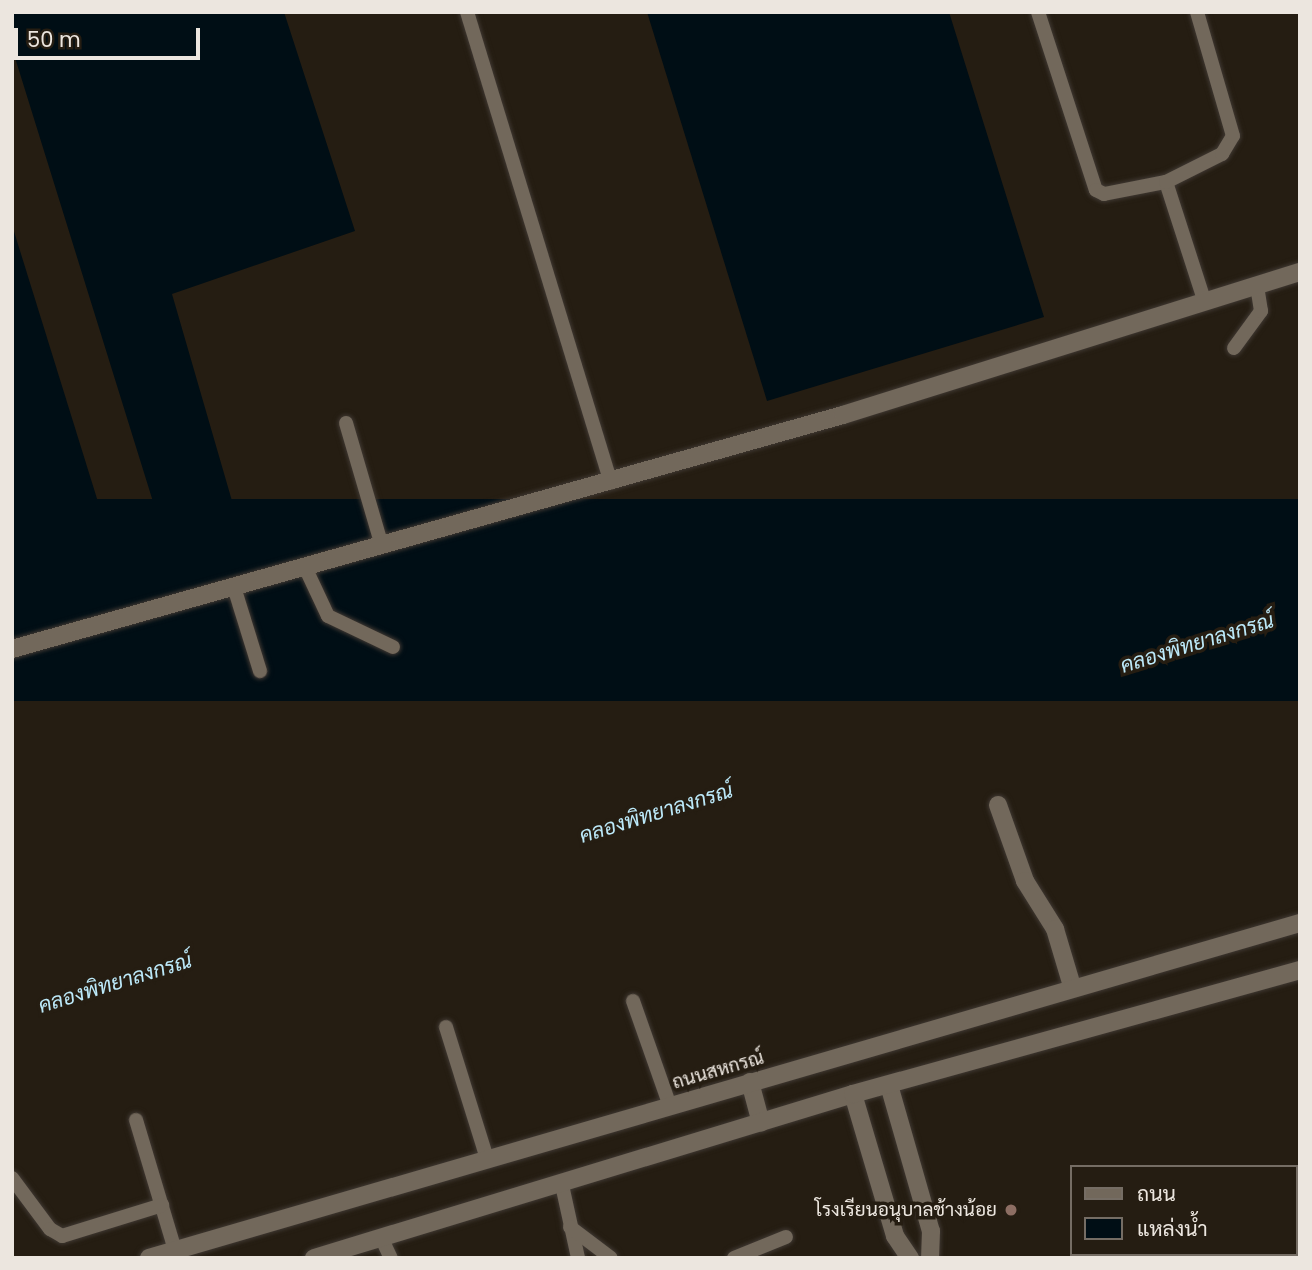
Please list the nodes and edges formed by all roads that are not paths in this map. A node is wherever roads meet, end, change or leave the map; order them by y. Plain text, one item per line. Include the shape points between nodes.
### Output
1 (467, 12) edge
2 (1038, 12) edge
3 (1197, 12) edge
4 (1166, 182) junction
5 (1300, 272) edge
6 (1257, 285) junction
7 (1205, 303) junction
8 (1234, 348) dead end
9 (346, 423) dead end
10 (611, 482) junction
11 (382, 546) junction
12 (305, 567) junction
13 (234, 587) junction
14 (393, 647) dead end
15 (12, 649) edge
16 (260, 671) dead end
17 (998, 805) dead end
18 (1300, 923) edge
19 (1300, 970) edge
20 (1072, 986) junction
21 (633, 1001) dead end
22 (446, 1027) dead end
23 (750, 1082) junction
24 (889, 1085) junction
25 (853, 1094) junction
26 (670, 1106) junction
27 (136, 1120) dead end
28 (761, 1123) junction
29 (486, 1159) junction
30 (12, 1178) edge
31 (562, 1185) junction
32 (162, 1205) junction
33 (570, 1227) junction
34 (381, 1237) junction
35 (786, 1237) dead end
36 (175, 1250) junction
37 (149, 1258) edge
38 (314, 1258) edge
39 (391, 1258) edge
40 (578, 1258) edge
41 (611, 1258) edge
42 (734, 1258) edge
43 (910, 1258) edge
44 (930, 1258) edge

1 - 10 lane
2 - 4 lane via 1096,190 1104,194
3 - 4 lane via 1233,136 1222,154
4 - 7 lane
5 - 6 main road
6 - 7 main road
6 - 8 lane via 1261,311
7 - 10 main road
9 - 11 lane
10 - 11 main road
11 - 12 main road
12 - 13 main road
12 - 14 lane via 328,617
13 - 15 main road
13 - 16 lane
17 - 20 main road via 1025,881 1055,929
18 - 20 main road, ถนนสหกรณ์
19 - 24 main road
20 - 23 main road, ถนนสหกรณ์
21 - 26 lane
22 - 29 lane
23 - 26 main road, ถนนสหกรณ์
23 - 28 main road
24 - 25 main road
24 - 44 main road via 930,1231
25 - 28 main road
25 - 43 main road via 895,1236
26 - 29 main road, ถนนสหกรณ์
27 - 32 lane
28 - 31 main road
29 - 36 main road, ถนนสหกรณ์
30 - 32 lane via 50,1229 62,1236
31 - 33 lane
31 - 34 main road
32 - 36 lane
33 - 40 lane
33 - 41 lane
34 - 38 main road
34 - 39 lane
35 - 42 lane
36 - 37 main road, ถนนสหกรณ์

